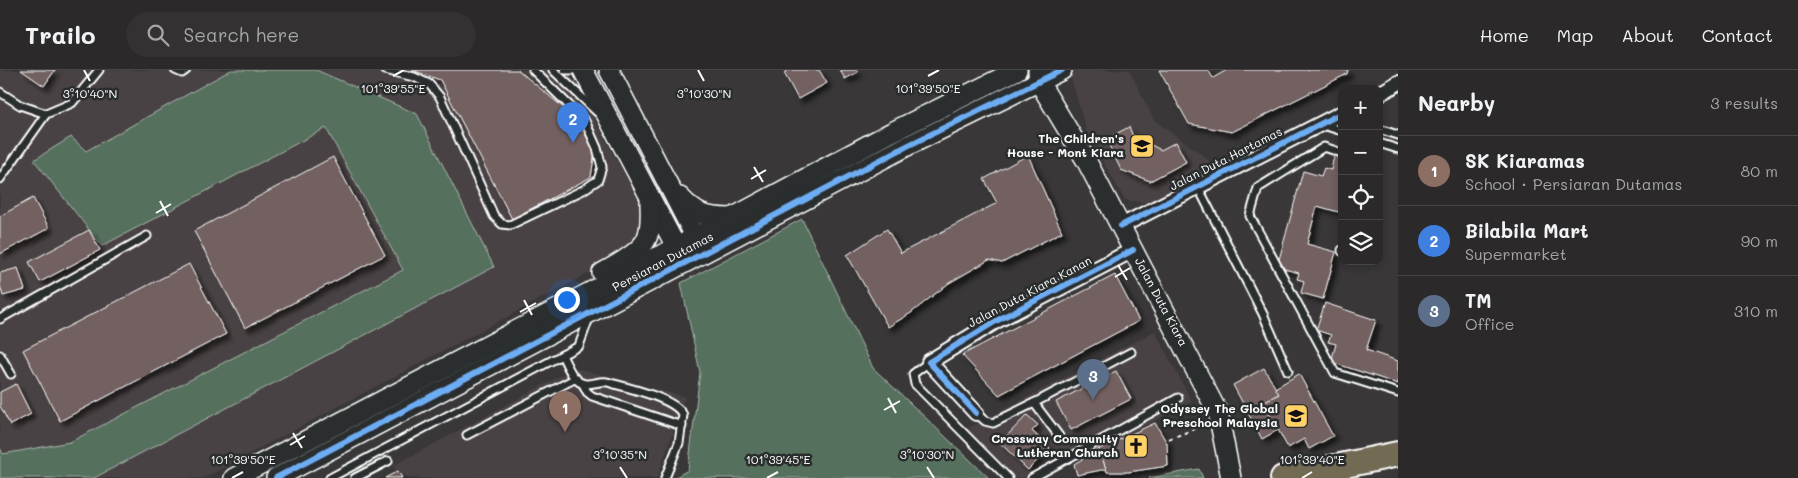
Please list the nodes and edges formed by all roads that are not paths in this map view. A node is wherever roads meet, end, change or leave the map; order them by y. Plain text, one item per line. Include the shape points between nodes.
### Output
1 (99, 70) edge
2 (175, 70) edge
3 (186, 70) edge
4 (385, 70) edge
5 (553, 70) edge
6 (565, 70) edge
7 (573, 70) edge
8 (583, 70) edge
9 (609, 70) edge
10 (1062, 70) edge
11 (536, 71) edge
12 (1014, 72) edge
13 (1039, 76) edge
14 (563, 79) junction
15 (1398, 83) edge
16 (554, 89) junction
17 (0, 92) edge
18 (1383, 92) edge
19 (46, 114) junction
20 (1338, 115) edge
21 (1320, 124) junction
22 (614, 128) junction
23 (1339, 130) edge
24 (1382, 130) edge
25 (1398, 135) edge
26 (1383, 144) edge
27 (1398, 149) edge
28 (1338, 152) edge
29 (0, 179) edge
30 (1198, 187) junction
31 (670, 188) junction
32 (650, 198) junction
33 (732, 218) junction
34 (1121, 226) junction
35 (147, 236) dead end
36 (700, 245) junction
37 (1130, 252) junction
38 (680, 255) junction
39 (591, 313) junction
40 (0, 319) edge
41 (528, 325) junction
42 (1131, 352) dead end
43 (0, 355) edge
44 (562, 355) junction
45 (929, 362) junction
46 (1288, 371) dead end
47 (11, 374) dead end
48 (576, 378) junction
49 (583, 384) junction
50 (1398, 393) edge
51 (1178, 398) dead end
52 (1034, 404) junction
53 (976, 413) joint
54 (682, 426) junction
55 (467, 435) dead end
56 (1059, 436) dead end
57 (1398, 454) edge
58 (388, 461) dead end
59 (234, 478) edge
60 (276, 478) edge
61 (332, 478) edge
62 (355, 478) edge
63 (665, 478) edge
64 (1008, 478) edge
65 (1032, 478) edge
66 (1231, 478) edge
67 (1283, 478) edge

1 - 19 lane via 72,104
2 - 3 lane via 182,73
4 - 16 lane via 414,78 435,90 494,216 502,224 510,225 598,180 602,167 585,121
5 - 14 lane
6 - 7 lane
8 - 22 street
9 - 31 street
10 - 13 street, Persiaran Dutamas
11 - 16 lane
12 - 13 street
12 - 33 street, Persiaran Dutamas via 892,132
13 - 34 street, Jalan Duta Kiara
13 - 36 street, Persiaran Dutamas via 907,146
14 - 16 lane
14 - 22 lane
15 - 18 street
17 - 19 lane via 20,105
19 - 29 lane
20 - 21 street, Jalan Duta Hartamas
21 - 23 lane
21 - 30 street, Jalan Duta Hartamas
22 - 32 street
24 - 25 lane
26 - 27 lane
28 - 50 lane via 1324,147 1258,188 1250,216 1335,373
30 - 34 street, Jalan Duta Hartamas
30 - 46 lane via 1263,314
31 - 33 street via 692,210 709,218
31 - 36 street
32 - 38 street
32 - 41 street via 646,240 619,263 570,290
33 - 36 street, Persiaran Dutamas
34 - 37 street, Jalan Duta Kiara
35 - 40 lane
36 - 38 street, Persiaran Dutamas
37 - 45 street, Jalan Duta Kiara Kanan via 996,321
37 - 66 street, Jalan Duta Kiara via 1218,413
38 - 39 street, Persiaran Dutamas
38 - 41 street, Persiaran Dutamas
39 - 44 lane via 579,346
39 - 60 street, Persiaran Dutamas
41 - 59 street, Persiaran Dutamas
42 - 52 lane
43 - 47 lane
44 - 48 lane
44 - 61 lane
45 - 53 street
45 - 64 lane via 913,374 915,384
48 - 49 lane
48 - 55 lane
49 - 54 lane via 592,396
49 - 54 lane via 607,382 663,400 681,411
51 - 65 lane
52 - 53 lane via 993,423 985,422
52 - 56 lane
54 - 63 lane
57 - 67 highway
58 - 62 lane

